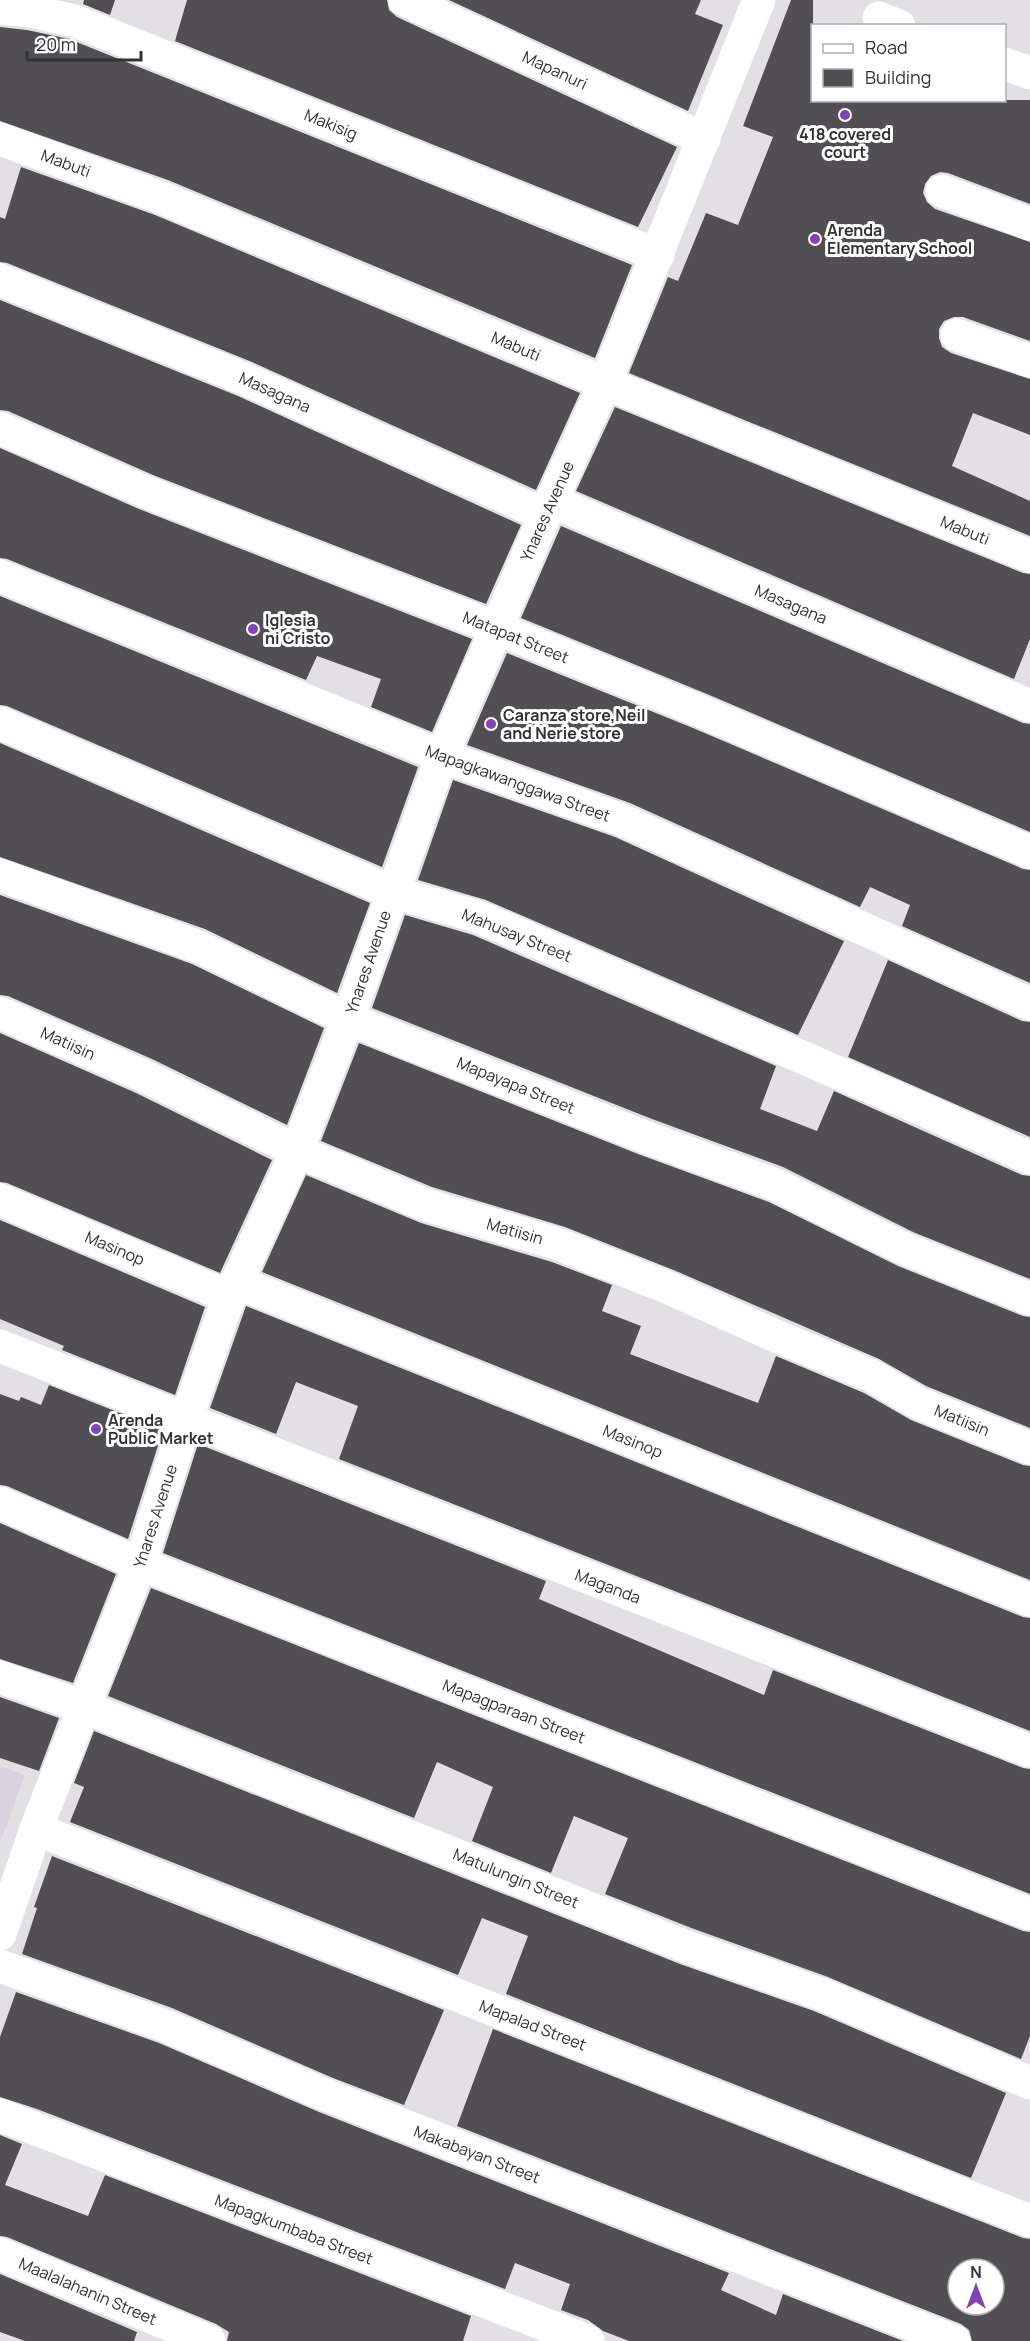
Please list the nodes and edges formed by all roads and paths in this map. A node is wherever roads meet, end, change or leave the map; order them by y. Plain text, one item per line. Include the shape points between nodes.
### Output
1 (405, 0) edge
2 (754, 2) edge
3 (0, 8) edge
4 (1006, 64) edge
5 (1030, 73) edge
6 (0, 139) edge
7 (705, 139) junction
8 (942, 191) dead end
9 (1030, 224) edge
10 (658, 255) junction
11 (0, 280) edge
12 (957, 335) dead end
13 (1030, 361) edge
14 (605, 383) junction
15 (0, 428) edge
16 (548, 508) junction
17 (1030, 556) edge
18 (0, 576) edge
19 (496, 628) junction
20 (1030, 706) edge
21 (0, 723) edge
22 (442, 756) junction
23 (1030, 852) edge
24 (0, 875) edge
25 (392, 892) junction
26 (1030, 1004) edge
27 (0, 1013) edge
28 (348, 1019) junction
29 (297, 1151) junction
30 (1030, 1158) edge
31 (0, 1200) edge
32 (233, 1289) junction
33 (1030, 1299) edge
34 (0, 1346) edge
35 (186, 1420) junction
36 (1030, 1448) edge
37 (0, 1503) edge
38 (140, 1564) junction
39 (1030, 1600) edge
40 (0, 1677) edge
41 (84, 1707) junction
42 (1030, 1751) edge
43 (36, 1829) junction
44 (1030, 1914) edge
45 (0, 1934) edge
46 (0, 1966) edge
47 (1030, 2084) edge
48 (0, 2115) edge
49 (1030, 2221) edge
50 (0, 2254) edge
51 (209, 2341) edge
52 (588, 2341) edge
53 (954, 2341) edge

1 - 7 street, Mapanuri
2 - 7 street, Ynares Avenue
3 - 10 street, Makisig via 30,10 75,21
4 - 5 street
6 - 14 street, Mabuti via 162,198
7 - 10 street, Ynares Avenue
8 - 9 street
10 - 14 street, Ynares Avenue
11 - 16 street, Masagana via 246,379
12 - 13 street
14 - 16 street, Ynares Avenue
14 - 17 street, Mabuti
15 - 19 street, Matapat Street via 146,492
16 - 19 street, Ynares Avenue
16 - 20 street, Masagana
18 - 22 street, Mapagkawanggawa Street
19 - 22 street, Ynares Avenue
19 - 23 street, Matapat Street
21 - 25 street, Mahusay Street
22 - 25 street, Ynares Avenue
22 - 26 street, Mapagkawanggawa Street via 622,820
24 - 28 street, Mapayapa Street via 199,947
25 - 28 street, Ynares Avenue
25 - 30 street, Mahusay Street via 479,917
27 - 29 street, Matiisin via 144,1076
28 - 29 street, Ynares Avenue
28 - 33 street, Mapayapa Street via 777,1185 905,1249
29 - 32 street, Ynares Avenue
29 - 36 street, Matiisin via 426,1205 558,1244 669,1288 872,1376 918,1403
31 - 32 street, Masinop
32 - 35 street, Ynares Avenue
32 - 39 street, Masinop
34 - 35 street
35 - 38 street, Ynares Avenue
35 - 42 street, Maganda
37 - 38 street, Mapagparaan Street
38 - 41 street, Ynares Avenue
38 - 44 street, Mapagparaan Street
40 - 41 street, Matulungin Street
41 - 43 street, Ynares Avenue
41 - 47 street, Matulungin Street via 687,1947 821,1994
43 - 45 street, Ynares Avenue
43 - 49 street, Mapalad Street
46 - 53 street, Makabayan Street via 165,2026 326,2095
48 - 52 street, Mapagkumbaba Street
50 - 51 street, Maalalahanin Street

